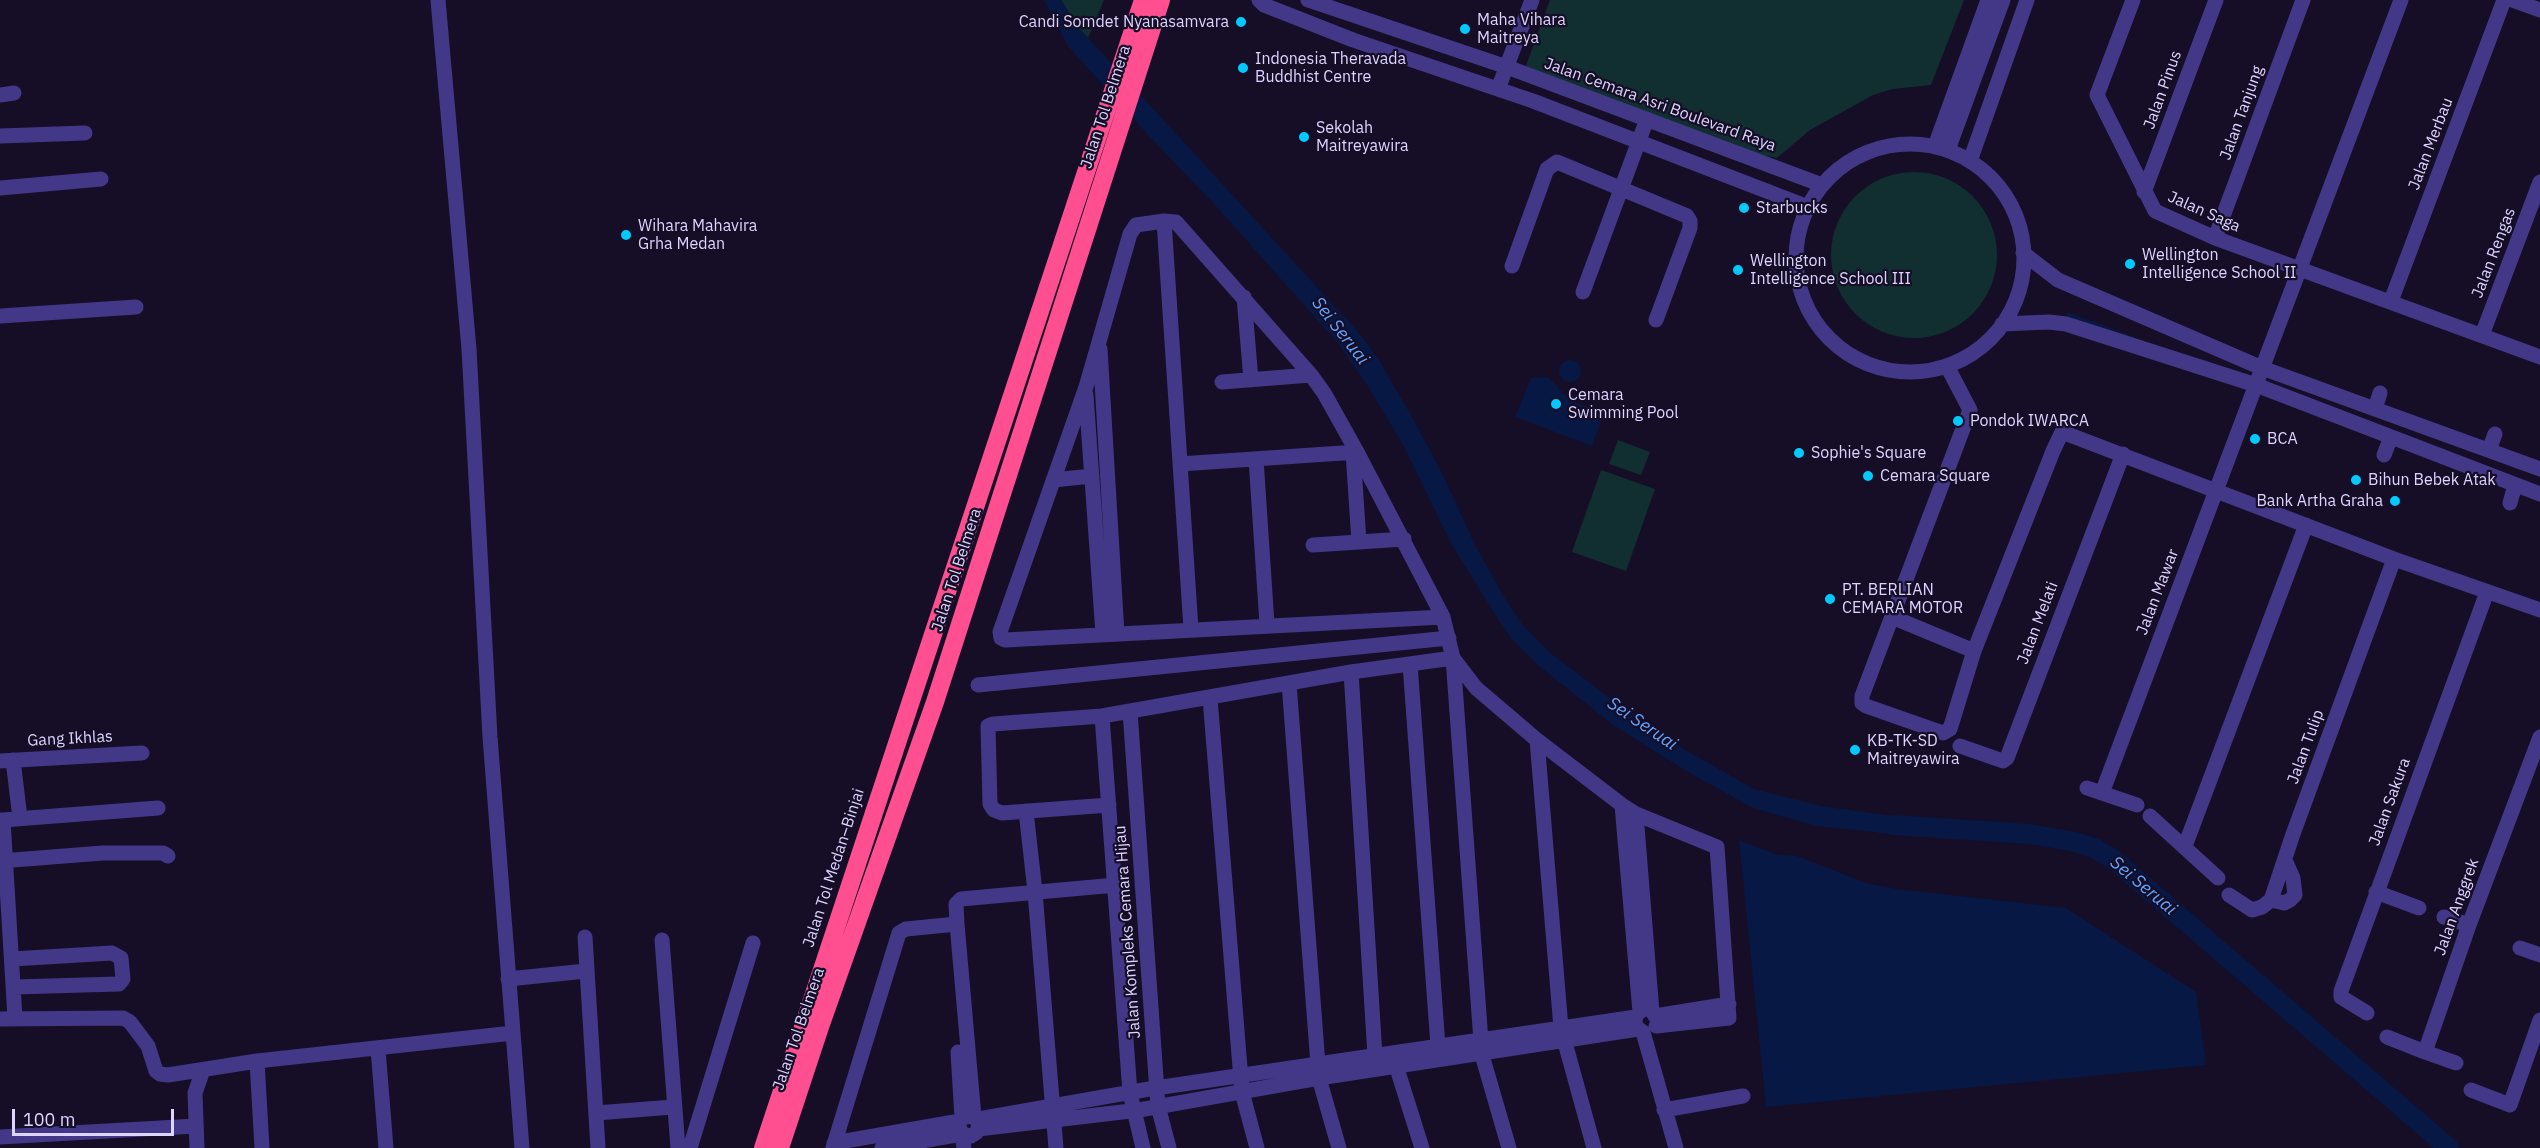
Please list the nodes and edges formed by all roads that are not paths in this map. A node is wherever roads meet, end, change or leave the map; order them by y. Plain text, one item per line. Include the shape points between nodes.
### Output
1 (438, 0) edge
2 (1143, 0) edge
3 (1161, 0) edge
4 (1259, 0) edge
5 (1308, 0) edge
6 (1532, 0) edge
7 (1988, 0) edge
8 (2003, 0) edge
9 (2026, 0) edge
10 (2133, 0) edge
11 (2216, 0) edge
12 (2303, 0) edge
13 (2401, 0) edge
14 (2504, 0) edge
15 (2512, 0) edge
16 (2540, 10) edge
17 (1383, 27) junction
18 (1377, 48) junction
19 (1131, 63) junction
20 (1507, 68) junction
21 (1498, 89) junction
22 (1958, 103) junction
23 (1986, 115) junction
24 (1647, 118) junction
25 (85, 133) dead end
26 (0, 136) edge
27 (1639, 141) junction
28 (1942, 148) junction
29 (1970, 161) junction
30 (101, 178) dead end
31 (2540, 182) edge
32 (1822, 185) junction
33 (0, 188) edge
34 (1622, 188) junction
35 (2144, 192) junction
36 (1808, 207) junction
37 (1164, 221) junction
38 (2215, 238) junction
39 (2023, 253) junction
40 (1512, 266) dead end
41 (2298, 268) junction
42 (1583, 292) dead end
43 (1244, 297) junction
44 (2391, 301) junction
45 (136, 307) dead end
46 (0, 316) edge
47 (1656, 320) dead end
48 (2002, 324) junction
49 (2482, 335) junction
50 (1100, 337) junction
51 (2540, 357) edge
52 (1947, 366) junction
53 (2262, 368) junction
54 (1311, 375) junction
55 (1251, 380) junction
56 (1221, 382) dead end
57 (2256, 385) junction
58 (1086, 387) junction
59 (2380, 393) dead end
60 (2375, 409) junction
61 (2495, 434) dead end
62 (2391, 437) junction
63 (2489, 450) junction
64 (1355, 452) junction
65 (2122, 454) junction
66 (2384, 455) dead end
67 (1256, 459) junction
68 (1180, 464) junction
69 (2540, 469) edge
70 (1092, 476) junction
71 (1053, 480) junction
72 (2515, 485) junction
73 (2215, 491) junction
74 (2540, 494) edge
75 (2510, 503) dead end
76 (2306, 525) junction
77 (1404, 539) junction
78 (1359, 542) junction
79 (1313, 545) dead end
80 (2394, 559) junction
81 (2487, 592) junction
82 (2540, 610) edge
83 (1443, 617) junction
84 (1892, 617) junction
85 (1267, 624) junction
86 (1191, 629) junction
87 (1110, 634) junction
88 (1449, 638) junction
89 (1974, 651) junction
90 (1453, 658) junction
91 (1410, 664) junction
92 (1351, 672) junction
93 (1289, 683) junction
94 (978, 685) dead end
95 (1210, 698) junction
96 (909, 703) joint
97 (1130, 711) junction
98 (1102, 716) junction
99 (2540, 737) edge
100 (1537, 740) junction
101 (1960, 746) dead end
102 (142, 753) dead end
103 (7, 760) edge
104 (2087, 788) dead end
105 (2102, 793) junction
106 (1109, 805) junction
107 (1622, 805) junction
108 (2138, 805) dead end
109 (158, 808) dead end
110 (1026, 811) junction
111 (1636, 814) junction
112 (2150, 816) dead end
113 (20, 818) junction
114 (2, 820) edge
115 (2185, 846) junction
116 (168, 855) dead end
117 (2285, 860) junction
118 (2, 861) edge
119 (2218, 878) dead end
120 (1116, 885) junction
121 (1035, 892) junction
122 (2376, 892) junction
123 (2229, 895) dead end
124 (2271, 900) junction
125 (2419, 908) dead end
126 (2444, 916) dead end
127 (953, 925) junction
128 (2469, 925) junction
129 (585, 937) dead end
130 (662, 940) dead end
131 (753, 942) dead end
132 (2520, 948) dead end
133 (2540, 955) edge
134 (12, 959) junction
135 (586, 971) junction
136 (508, 979) junction
137 (9, 980) edge
138 (2367, 1013) dead end
139 (8, 1018) edge
140 (2540, 1020) edge
141 (1646, 1022) junction
142 (513, 1033) junction
143 (1562, 1034) junction
144 (2387, 1036) dead end
145 (1438, 1046) junction
146 (1481, 1048) junction
147 (378, 1049) junction
148 (2425, 1052) junction
149 (1375, 1056) junction
150 (1394, 1060) junction
151 (257, 1061) junction
152 (2456, 1063) dead end
153 (203, 1070) junction
154 (1318, 1071) junction
155 (1240, 1076) junction
156 (1143, 1090) junction
157 (2471, 1090) dead end
158 (1242, 1092) junction
159 (1743, 1096) dead end
160 (673, 1107) junction
161 (1146, 1108) junction
162 (1669, 1108) junction
163 (596, 1113) junction
164 (1052, 1113) junction
165 (196, 1126) junction
166 (970, 1130) edge
167 (0, 1137) edge
168 (833, 1145) edge
169 (197, 1148) edge
170 (262, 1148) edge
171 (386, 1148) edge
172 (522, 1148) edge
173 (598, 1148) edge
174 (678, 1148) edge
175 (690, 1148) edge
176 (763, 1148) edge
177 (780, 1148) edge
178 (882, 1148) edge
179 (1056, 1148) edge
180 (1143, 1148) edge
181 (1169, 1148) edge
182 (1257, 1148) edge
183 (1339, 1148) edge
184 (1422, 1148) edge
185 (1509, 1148) edge
186 (1594, 1148) edge
187 (1676, 1148) edge
188 (1685, 1148) edge

1 - 136 street via 469,350
2 - 19 highway, Jalan Tol Belmera
3 - 19 highway, Jalan Tol Belmera
4 - 18 street
5 - 17 street, Jalan Cemara Asri Boulevard Raya
6 - 20 street
7 - 22 street
8 - 22 street
9 - 23 street
10 - 35 street, Jalan Saga via 2098,98
11 - 35 street, Jalan Pinus
12 - 38 street, Jalan Tanjung
13 - 41 street, Jalan Mawar
14 - 44 street, Jalan Merbau
15 - 16 street
17 - 18 street
17 - 20 street, Jalan Cemara Asri Boulevard Raya
18 - 21 street
19 - 96 highway, Jalan Tol Belmera via 1107,111
19 - 177 highway, Jalan Tol Belmera via 1120,125 938,693
20 - 21 street
20 - 24 street, Jalan Cemara Asri Boulevard Raya
21 - 27 street
22 - 23 street
22 - 28 street
23 - 29 street
24 - 27 street
24 - 32 street, Jalan Cemara Asri Boulevard Raya
25 - 26 street
27 - 34 street
27 - 36 street
28 - 29 street
28 - 32 street via 1898,144 1873,149 1845,164
29 - 39 street via 1991,178 2008,200 2016,217
30 - 33 street
31 - 49 street, Jalan Rengas
32 - 36 street
34 - 40 street via 1557,162 1551,165
34 - 42 street
34 - 47 street via 1687,216 1690,221
35 - 38 street, Jalan Saga via 2162,216
36 - 52 street via 1797,243 1798,281 1810,313 1830,339 1856,359 1887,370 1920,372
37 - 43 street via 1176,222
37 - 50 street via 1133,227
37 - 68 street
38 - 41 street, Jalan Saga
39 - 48 street via 2022,278
39 - 53 street via 2058,280
41 - 44 street, Jalan Saga
41 - 53 street, Jalan Mawar
43 - 54 street
43 - 55 street
44 - 49 street, Jalan Saga
45 - 46 street
48 - 52 street via 1978,349
48 - 57 street via 2066,324
49 - 51 street, Jalan Saga
50 - 58 street
50 - 87 street
52 - 84 street via 1970,410
53 - 57 street, Jalan Mawar
53 - 60 street
54 - 55 street
54 - 64 street
55 - 56 street
57 - 62 street
57 - 73 street, Jalan Mawar
58 - 70 street
58 - 71 street
59 - 60 street
60 - 63 street
61 - 63 street
62 - 66 street
62 - 72 street
63 - 69 street
64 - 67 street
64 - 77 street
64 - 78 street
65 - 73 street
65 - 89 street via 2064,432 2060,434
65 - 101 street, Jalan Melati via 2007,758 2003,761
67 - 68 street
67 - 85 street
68 - 86 street
70 - 71 street
70 - 87 street
71 - 87 street via 1000,636 1005,640
72 - 74 street
72 - 75 street
73 - 76 street
73 - 105 street, Jalan Mawar
76 - 80 street
76 - 115 street
77 - 78 street
77 - 83 street
78 - 79 street
80 - 81 street
80 - 117 street, Jalan Tulip
81 - 82 street
81 - 122 street, Jalan Sakura
83 - 85 street
83 - 88 street
84 - 89 street
84 - 89 street via 1862,696 1866,706 1946,733
85 - 86 street
86 - 87 street
88 - 90 street
88 - 94 street
90 - 91 street
90 - 100 street via 1469,681
90 - 146 street
91 - 92 street
91 - 145 street
92 - 93 street
92 - 149 street
93 - 95 street
93 - 154 street
95 - 97 street
95 - 155 street
96 - 176 highway, Jalan Tol Medan–Binjai
97 - 98 street
97 - 156 street, Jalan Kompleks Cemara Hijau
98 - 106 street, Jalan Kompleks Cemara Hijau
98 - 110 street via 988,726 991,808 1002,813
99 - 128 street, Jalan Anggrek
100 - 107 street
100 - 143 street
102 - 103 street, Gang Ikhlas
103 - 113 street
104 - 105 street
105 - 108 street
106 - 110 street
106 - 120 street, Jalan Kompleks Cemara Hijau
107 - 111 street
107 - 141 street
109 - 113 street
110 - 121 street
111 - 141 street
111 - 141 street via 1717,847 1729,1004 1728,1019
112 - 115 street
113 - 114 street
114 - 118 street
115 - 119 street
116 - 118 street via 103,853
117 - 124 street, Jalan Tulip
117 - 124 street via 2295,895 2283,903
118 - 134 street
120 - 121 street
120 - 156 street, Jalan Kompleks Cemara Hijau
121 - 127 street via 958,901
121 - 164 street
122 - 125 street
122 - 138 street, Jalan Sakura via 2340,995
123 - 124 street via 2252,910
126 - 128 street
127 - 166 street
127 - 168 street via 899,933
128 - 148 street, Jalan Anggrek
129 - 135 street
130 - 160 street
131 - 175 street
132 - 133 street
134 - 137 street
134 - 137 street via 112,953 121,958 123,979 119,984
135 - 136 street
135 - 163 street
136 - 142 street
137 - 139 street
139 - 153 street via 123,1018 148,1046 160,1074
140 - 157 street via 2510,1105
141 - 143 street
141 - 162 street
142 - 147 street
142 - 172 street
143 - 146 street
143 - 186 street
144 - 148 street
145 - 146 street
145 - 150 street
146 - 150 street
146 - 185 street
147 - 151 street
147 - 171 street
148 - 152 street
149 - 150 street
149 - 154 street
150 - 154 street
150 - 184 street
151 - 153 street
151 - 170 street
153 - 165 street via 195,1093
154 - 155 street
154 - 158 street
154 - 183 street
155 - 156 street
155 - 158 street
156 - 161 street, Jalan Kompleks Cemara Hijau
156 - 161 street, Jalan Kompleks Cemara Hijau
156 - 164 street
158 - 161 street
158 - 182 street
159 - 162 street
160 - 163 street
160 - 174 street
161 - 164 street
161 - 180 street, Jalan Kompleks Cemara Hijau
161 - 181 street, Jalan Kompleks Cemara Hijau
162 - 187 street
162 - 188 street
163 - 173 street
164 - 166 street
164 - 179 street
165 - 167 street
165 - 169 street
166 - 168 street
166 - 178 street

